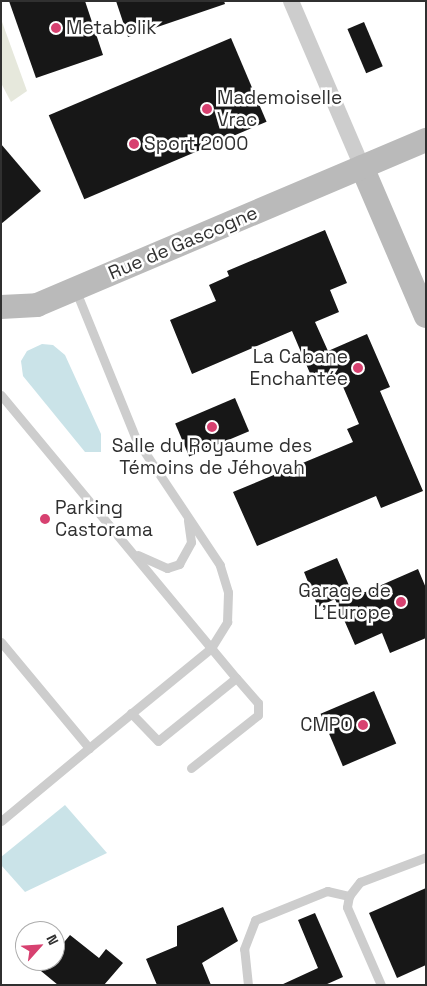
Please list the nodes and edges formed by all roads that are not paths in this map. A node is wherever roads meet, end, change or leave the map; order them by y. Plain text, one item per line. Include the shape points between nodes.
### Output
1 (291, 1) edge
2 (426, 140) edge
3 (362, 167) junction
4 (75, 289) junction
5 (1, 307) edge
6 (426, 316) edge
7 (1, 395) edge
8 (187, 516) junction
9 (135, 553) junction
10 (1, 642) edge
11 (211, 648) junction
12 (236, 678) junction
13 (131, 713) junction
14 (89, 748) junction
15 (191, 768) dead end
16 (1, 821) edge
17 (426, 857) edge
18 (348, 896) junction
19 (248, 985) edge
20 (381, 985) edge

1 - 3 street
2 - 3 street, Rue de Gascogne
3 - 4 street, Rue de Gascogne
3 - 6 street
4 - 5 street, Rue de Gascogne via 37,305
4 - 8 lane via 136,439
7 - 9 lane
8 - 9 lane via 191,542 179,564 167,568
8 - 11 lane via 220,565 228,592 227,622
9 - 11 lane
10 - 14 lane
11 - 12 lane
11 - 13 lane
12 - 13 lane via 158,741
12 - 15 lane via 258,703 258,715
13 - 14 lane
14 - 16 lane
17 - 18 lane via 360,882
18 - 19 lane via 327,891 255,920 244,949
18 - 20 lane via 347,907

